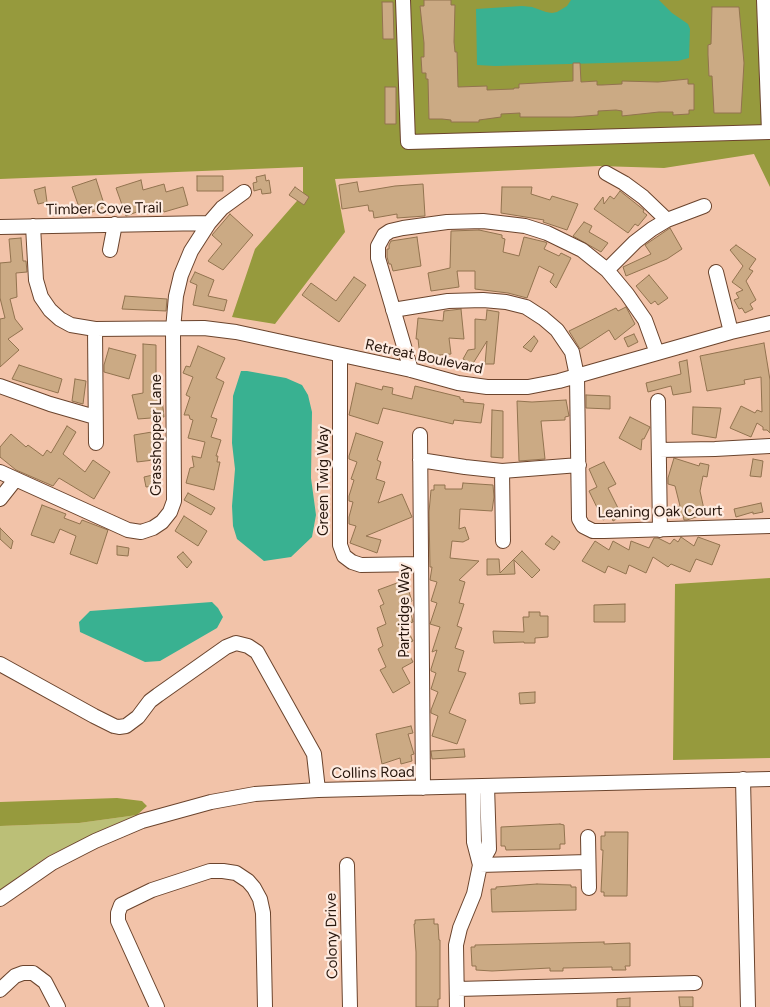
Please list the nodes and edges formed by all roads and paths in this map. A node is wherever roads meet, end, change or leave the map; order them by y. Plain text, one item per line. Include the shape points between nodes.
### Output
1 (403, 0) edge
2 (764, 0) edge
3 (606, 173) dead end
4 (244, 192) dead end
5 (704, 206) dead end
6 (667, 220) junction
7 (209, 223) junction
8 (115, 224) junction
9 (33, 226) junction
10 (0, 227) edge
11 (110, 250) dead end
12 (607, 270) junction
13 (716, 272) dead end
14 (393, 310) junction
15 (770, 323) edge
16 (95, 329) junction
17 (173, 329) junction
18 (731, 332) junction
19 (657, 353) junction
20 (340, 355) junction
21 (411, 370) junction
22 (577, 376) junction
23 (0, 386) edge
24 (658, 401) dead end
25 (95, 417) junction
26 (420, 435) dead end
27 (96, 443) dead end
28 (770, 446) edge
29 (659, 450) junction
30 (420, 460) junction
31 (579, 465) junction
32 (502, 471) junction
33 (0, 472) edge
34 (15, 480) junction
35 (0, 499) edge
36 (770, 526) edge
37 (660, 530) junction
38 (503, 540) dead end
39 (421, 564) junction
40 (0, 664) edge
41 (743, 779) junction
42 (770, 779) edge
43 (480, 787) junction
44 (423, 788) junction
45 (318, 790) junction
46 (588, 837) dead end
47 (588, 862) junction
48 (347, 865) dead end
49 (480, 865) junction
50 (589, 888) dead end
51 (0, 899) edge
52 (694, 983) dead end
53 (457, 989) junction
54 (0, 990) edge
55 (58, 1007) edge
56 (157, 1007) edge
57 (265, 1007) edge
58 (350, 1007) edge
59 (457, 1007) edge
60 (748, 1007) edge

1 - 2 street via 408,142 769,132
3 - 6 street via 643,197
4 - 7 street, Grasshopper Lane via 222,208
5 - 6 street
6 - 12 street via 635,242
7 - 8 street, Timber Cove Trail
7 - 17 street, Grasshopper Lane via 191,251 181,275
8 - 9 street, Timber Cove Trail
8 - 11 street
9 - 10 street, Timber Cove Trail
9 - 16 street, Retreat Boulevard via 36,280 41,297 60,319 71,325
12 - 14 street via 567,241 525,226 483,221 404,228 384,235 378,246 378,258
12 - 19 street via 645,320
13 - 18 street
14 - 21 street
14 - 22 street, Leaning Oak Court via 448,301 483,300 526,307 557,330 566,342 572,352
15 - 18 street, Retreat Boulevard
16 - 17 street, Retreat Boulevard
16 - 25 street
17 - 20 street, Retreat Boulevard via 236,332
17 - 34 street, Grasshopper Lane via 174,500 162,522 141,532 128,530
18 - 19 street, Retreat Boulevard
19 - 22 street, Retreat Boulevard
20 - 21 street, Retreat Boulevard
20 - 39 street, Green Twig Way via 340,545 344,556 361,565
21 - 22 street, Retreat Boulevard via 458,383 506,388 528,387
22 - 31 street, Leaning Oak Court
23 - 25 street
24 - 29 street
25 - 27 street
26 - 30 street, Partridge Way
28 - 29 street
29 - 37 street
30 - 32 street
30 - 39 street, Partridge Way
31 - 32 street
31 - 37 street, Leaning Oak Court via 580,519 583,526 593,531
32 - 38 street
33 - 34 street, Grasshopper Lane
34 - 35 street
36 - 37 street, Leaning Oak Court
39 - 44 street, Partridge Way
40 - 45 street via 120,727 132,722 150,701 226,647 236,643 248,646 257,652 314,754
41 - 42 street, Collins Road
41 - 43 street, Collins Road
41 - 60 street
43 - 44 street, Collins Road
43 - 49 street via 489,849
44 - 45 street, Collins Road
45 - 51 street, Collins Road via 255,794 168,812 95,840 52,863
46 - 47 street
47 - 49 street
47 - 50 street
48 - 58 street, Colony Drive
49 - 53 street via 474,894 456,945
52 - 53 street
53 - 59 street
54 - 55 street via 15,976 33,973 45,982
56 - 57 street via 118,921 121,905 152,890 210,871 236,874 248,881 260,899

